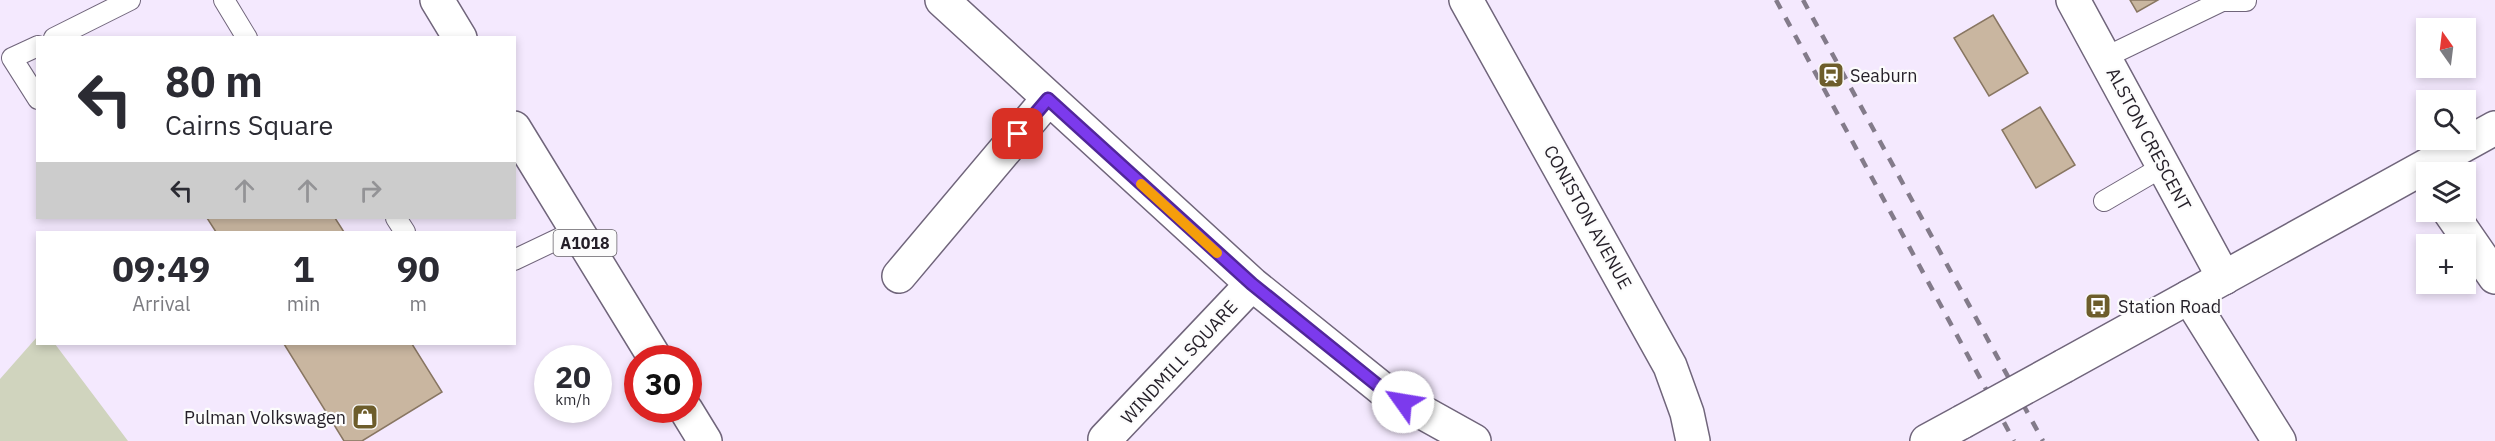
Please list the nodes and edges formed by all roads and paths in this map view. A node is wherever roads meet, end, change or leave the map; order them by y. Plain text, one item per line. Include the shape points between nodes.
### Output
1 (130, 0) edge
2 (224, 0) edge
3 (437, 0) edge
4 (942, 0) edge
5 (1466, 0) edge
6 (2073, 0) edge
7 (2246, 1) edge
8 (58, 36) edge
9 (247, 36) edge
10 (459, 36) edge
11 (36, 47) edge
12 (2106, 57) junction
13 (36, 96) edge
14 (1048, 99) junction
15 (2495, 128) edge
16 (516, 131) edge
17 (2443, 162) edge
18 (2164, 166) junction
19 (2416, 178) edge
20 (2104, 201) dead end
21 (2457, 222) edge
22 (577, 230) junction
23 (516, 259) edge
24 (899, 276) dead end
25 (2495, 277) edge
26 (2224, 278) junction
27 (1252, 284) junction
28 (2189, 297) junction
29 (647, 345) edge
30 (694, 423) edge
31 (1106, 440) dead end
32 (705, 441) edge
33 (1474, 441) edge
34 (1693, 441) edge
35 (1927, 441) edge
36 (2279, 441) edge

1 - 8 lane
2 - 9 lane
3 - 10 main road
4 - 14 main road
5 - 34 main road, CONISTON AVENUE via 1670,366
6 - 12 main road, ALSTON CRESCENT
7 - 12 lane via 2223,1
11 - 13 lane via 12,58
12 - 18 main road, ALSTON CRESCENT
14 - 24 main road
14 - 27 main road
15 - 17 main road
16 - 22 main road, A1018
18 - 20 lane
18 - 26 main road, ALSTON CRESCENT
19 - 26 main road
21 - 25 main road
22 - 23 lane
22 - 29 main road, A1018
26 - 28 main road
27 - 31 main road, WINDMILL SQUARE
27 - 33 main road via 1386,392
28 - 35 main road, bridge
28 - 36 main road
30 - 32 main road

